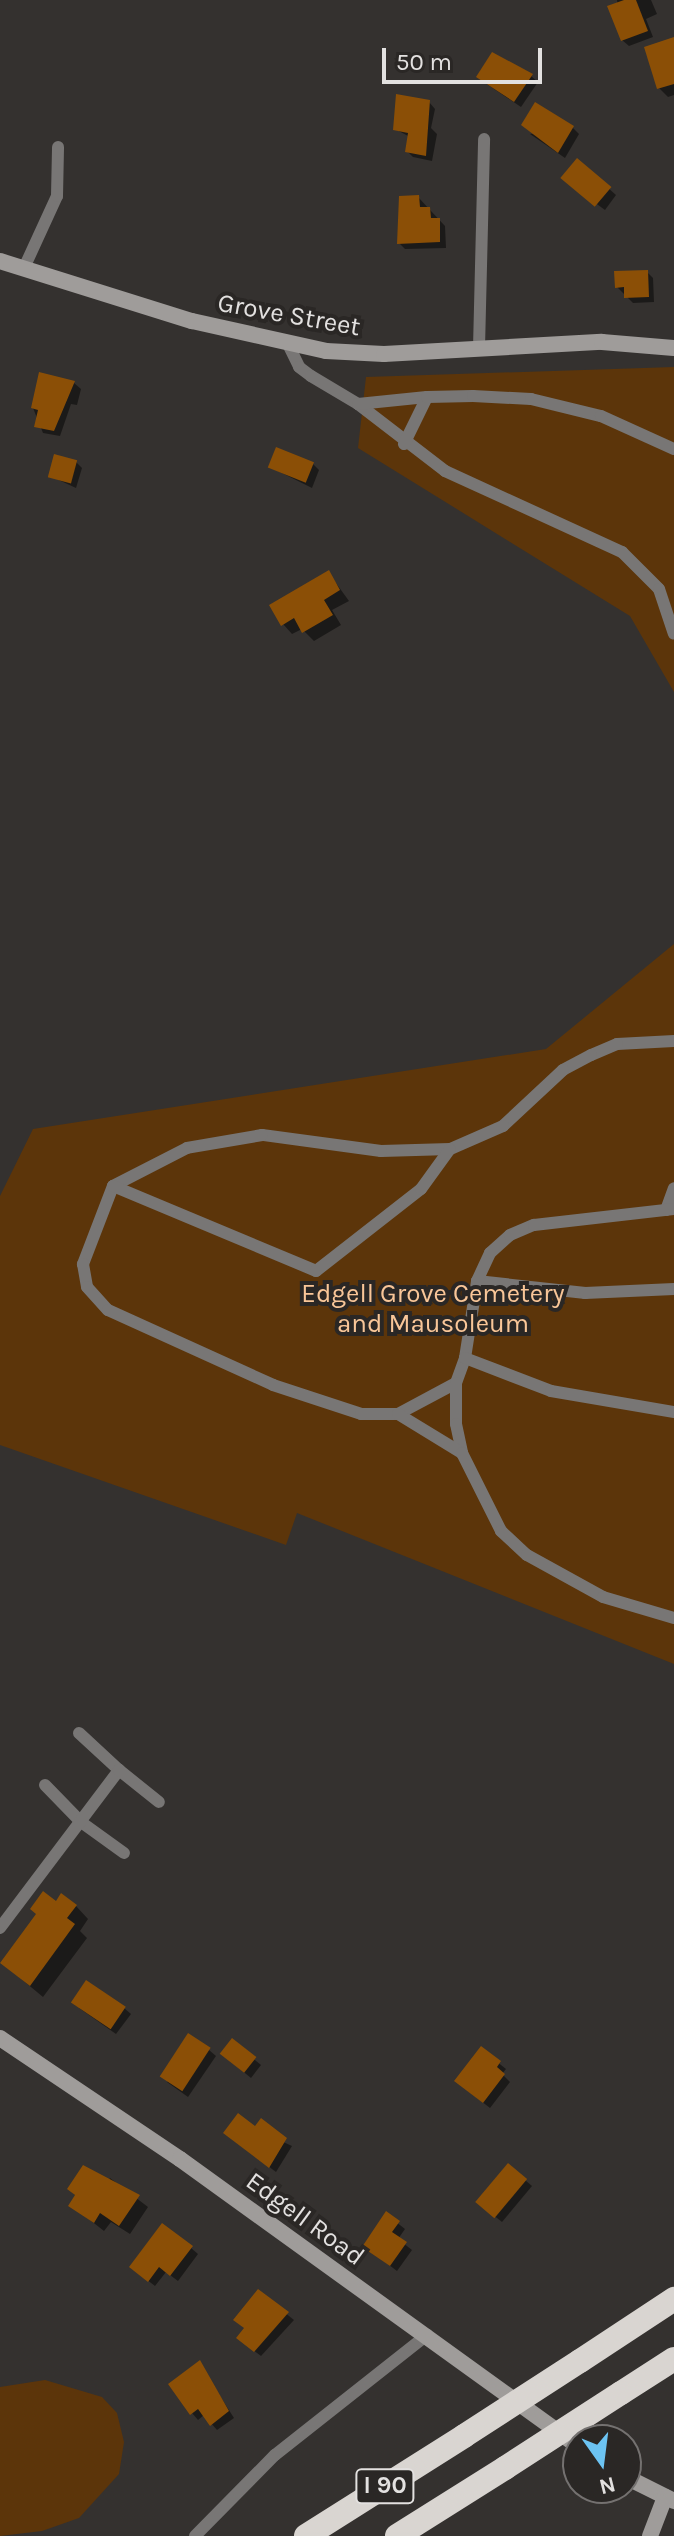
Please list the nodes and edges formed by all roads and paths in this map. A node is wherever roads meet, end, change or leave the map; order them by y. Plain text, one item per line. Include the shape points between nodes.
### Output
1 (484, 139) dead end
2 (58, 147) dead end
3 (0, 261) edge
4 (24, 268) junction
5 (288, 344) junction
6 (479, 348) junction
7 (674, 348) edge
8 (427, 397) junction
9 (358, 404) junction
10 (404, 444) junction
11 (674, 449) edge
12 (674, 634) edge
13 (674, 1041) edge
14 (450, 1149) junction
15 (113, 1186) junction
16 (674, 1188) edge
17 (670, 1210) edge
18 (477, 1281) junction
19 (674, 1289) edge
20 (465, 1358) junction
21 (456, 1383) junction
22 (674, 1412) edge
23 (398, 1414) junction
24 (462, 1453) junction
25 (674, 1618) edge
26 (79, 1733) dead end
27 (119, 1770) junction
28 (45, 1785) dead end
29 (159, 1802) dead end
30 (81, 1822) junction
31 (124, 1853) dead end
32 (0, 1928) edge
33 (0, 2038) edge
34 (674, 2299) edge
35 (427, 2335) junction
36 (674, 2359) edge
37 (562, 2434) edge
38 (642, 2485) edge
39 (670, 2499) edge
40 (195, 2536) edge
41 (306, 2536) edge
42 (397, 2536) edge
43 (650, 2536) edge

1 - 6 lane
2 - 4 lane via 57,196
3 - 4 main road, Grove Street
4 - 5 main road, Grove Street via 192,321
5 - 6 main road, Grove Street via 384,354
5 - 9 lane via 299,367
6 - 7 main road, Grove Street via 602,342
8 - 9 lane
8 - 10 lane
8 - 11 lane via 531,399 601,416
9 - 10 lane
10 - 12 lane via 445,471 622,552 659,589
13 - 14 lane via 617,1044 591,1055 563,1070 503,1126
14 - 15 lane via 381,1151 262,1135 225,1139 150,1163
14 - 15 lane via 421,1189 316,1271
15 - 23 lane via 83,1264 87,1287 97,1303 330,1408
16 - 17 lane
17 - 18 lane via 534,1225 510,1235 490,1253
18 - 19 lane via 585,1293
18 - 20 lane
20 - 21 lane
20 - 22 lane via 551,1391
21 - 23 lane
21 - 24 lane
23 - 24 lane
24 - 25 lane via 501,1531 527,1555 603,1597
26 - 27 lane
27 - 29 lane
27 - 30 lane
28 - 30 lane
30 - 31 lane
30 - 32 lane
33 - 35 main road, Edgell Road
34 - 41 highway, I 90, bridge
35 - 37 main road, Edgell Road
35 - 40 lane via 275,2455
36 - 42 highway, I 90, bridge
38 - 39 main road
39 - 43 main road

